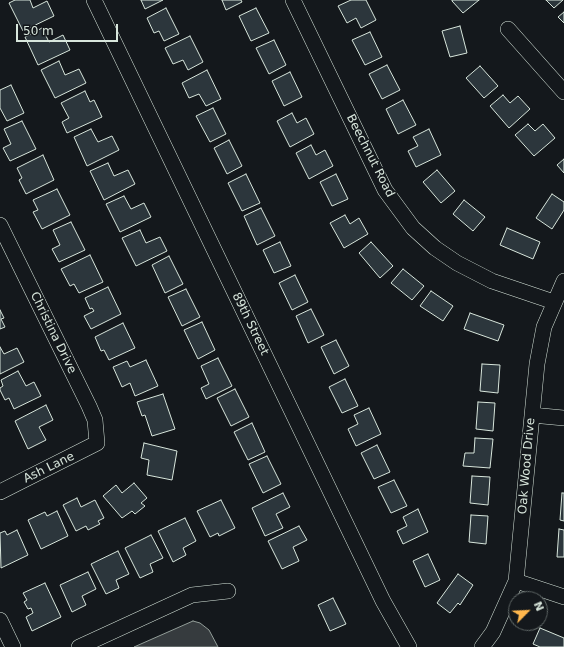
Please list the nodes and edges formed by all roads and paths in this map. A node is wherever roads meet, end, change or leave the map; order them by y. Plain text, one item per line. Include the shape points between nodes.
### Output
1 (94, 0) edge
2 (293, 0) edge
3 (508, 29) dead end
4 (564, 92) edge
5 (0, 225) edge
6 (564, 280) edge
7 (554, 302) junction
8 (532, 415) junction
9 (564, 418) edge
10 (97, 443) joint
11 (0, 492) edge
12 (516, 581) junction
13 (228, 591) dead end
14 (564, 597) edge
15 (0, 620) edge
16 (13, 647) edge
17 (79, 647) edge
18 (409, 647) edge
19 (482, 647) edge

1 - 18 street, 89th Street via 383,601
2 - 7 street, Beechnut Road via 385,190 414,228 435,248 457,263 492,281
3 - 4 street
5 - 10 street, Christina Drive via 89,406
6 - 7 street, Oak Wood Drive
7 - 8 street, Oak Wood Drive via 544,327
8 - 9 street
8 - 12 street, Oak Wood Drive
10 - 11 street, Ash Lane
12 - 14 street
12 - 19 street, Oak Wood Drive via 493,632
13 - 17 street via 192,595
15 - 16 street

